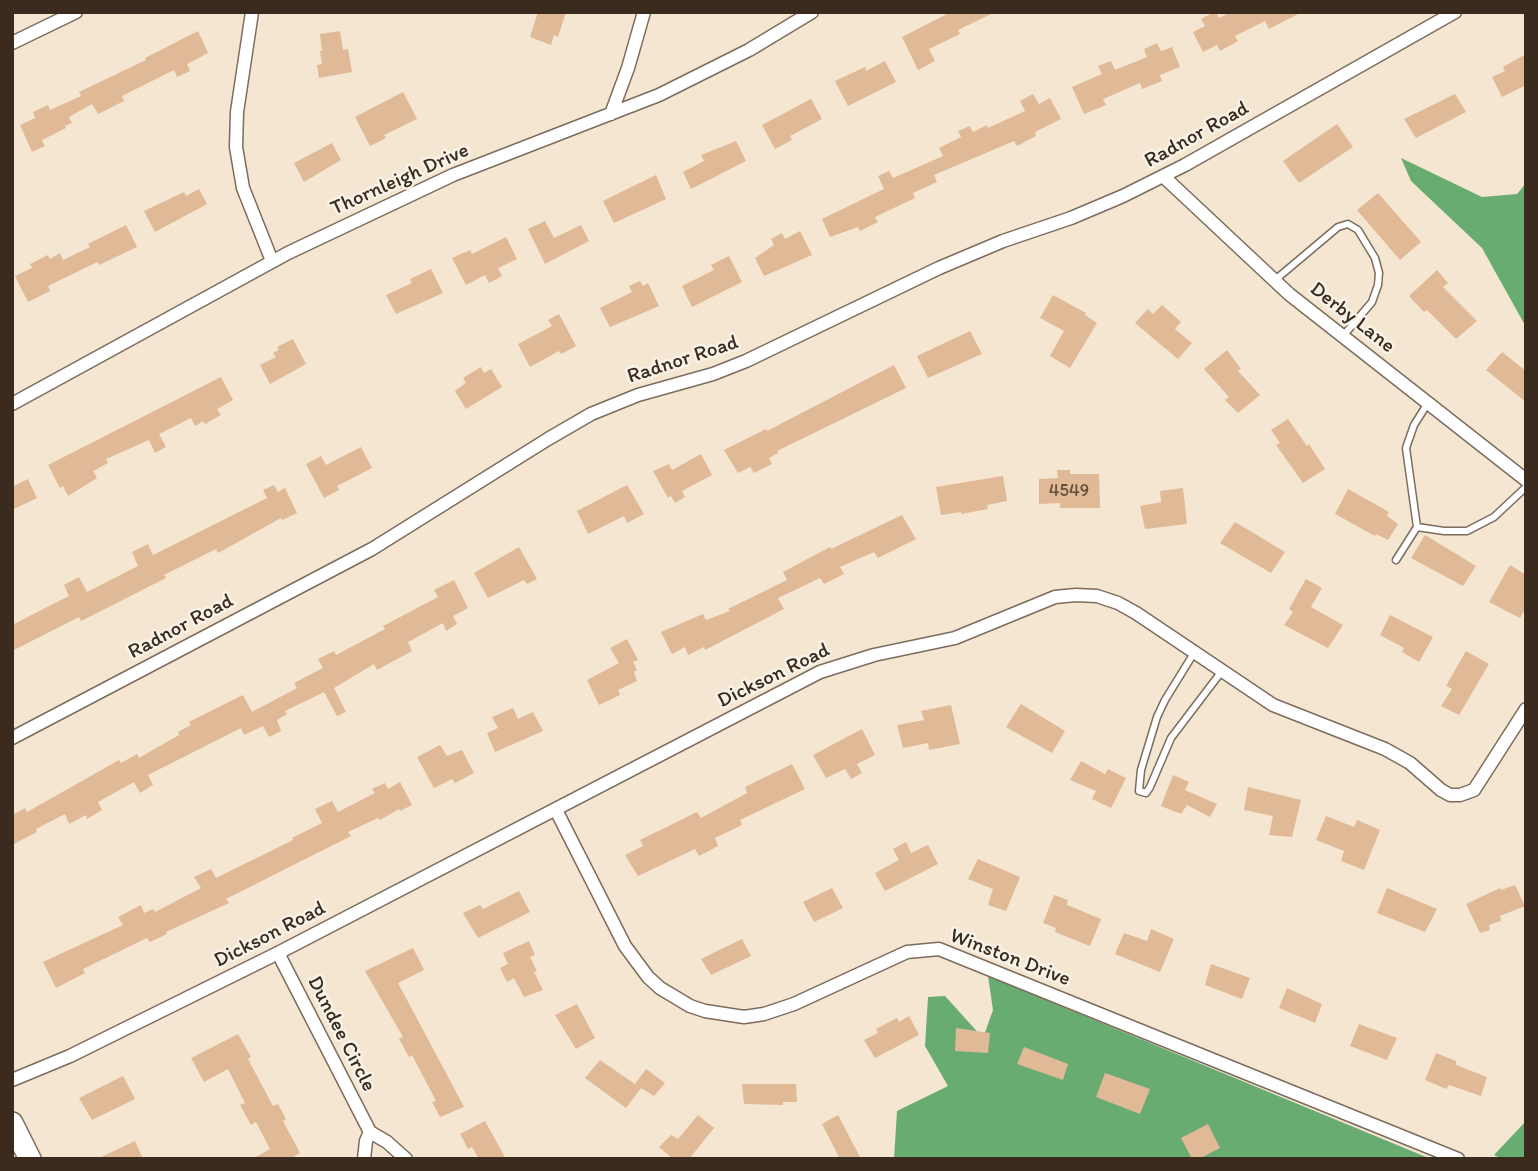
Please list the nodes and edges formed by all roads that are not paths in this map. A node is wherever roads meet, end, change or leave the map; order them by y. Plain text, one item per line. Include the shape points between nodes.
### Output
1 (76, 12) edge
2 (253, 12) edge
3 (643, 12) edge
4 (812, 12) edge
5 (1455, 12) edge
6 (12, 43) edge
7 (611, 114) junction
8 (1163, 176) junction
9 (272, 261) junction
10 (1275, 280) junction
11 (1343, 336) junction
12 (1428, 403) junction
13 (12, 404) edge
14 (1526, 480) edge
15 (1526, 487) edge
16 (1417, 527) junction
17 (1396, 560) dead end
18 (1195, 652) junction
19 (1222, 671) junction
20 (1526, 709) edge
21 (12, 738) edge
22 (556, 810) junction
23 (278, 953) junction
24 (12, 1080) edge
25 (12, 1123) edge
26 (370, 1132) junction
27 (30, 1159) edge
28 (364, 1159) edge
29 (406, 1159) edge
30 (1458, 1159) edge

1 - 6 street
2 - 9 street via 236,147 243,188
3 - 7 street
4 - 7 street, Thornleigh Drive via 699,76
5 - 8 street, Radnor Road
7 - 9 street, Thornleigh Drive via 453,175
8 - 10 street, Derby Lane
8 - 21 street, Radnor Road via 1071,218 939,268 746,361 591,414 372,549
9 - 13 street, Thornleigh Drive
10 - 11 street, Derby Lane
10 - 11 lane via 1338,227 1348,224 1358,230 1375,258 1378,285 1372,302
11 - 12 street, Derby Lane
12 - 14 street, Derby Lane
12 - 16 lane via 1410,431 1406,448
15 - 16 lane via 1493,517 1467,531
16 - 17 lane
18 - 19 street, Dickson Road
18 - 19 lane via 1157,717 1139,791 1146,793 1171,738
18 - 22 street, Dickson Road via 1111,600 1076,594 1055,597 956,638 820,672
19 - 20 street, Dickson Road via 1279,708 1385,748 1450,794 1474,790
22 - 23 street, Dickson Road
22 - 30 street, Winston Drive via 625,946 648,977 690,1006 744,1017 764,1014 895,956 939,949
23 - 24 street, Dickson Road
23 - 26 street, Dundee Circle
25 - 27 main road
26 - 28 street
26 - 29 street, Dundee Circle

